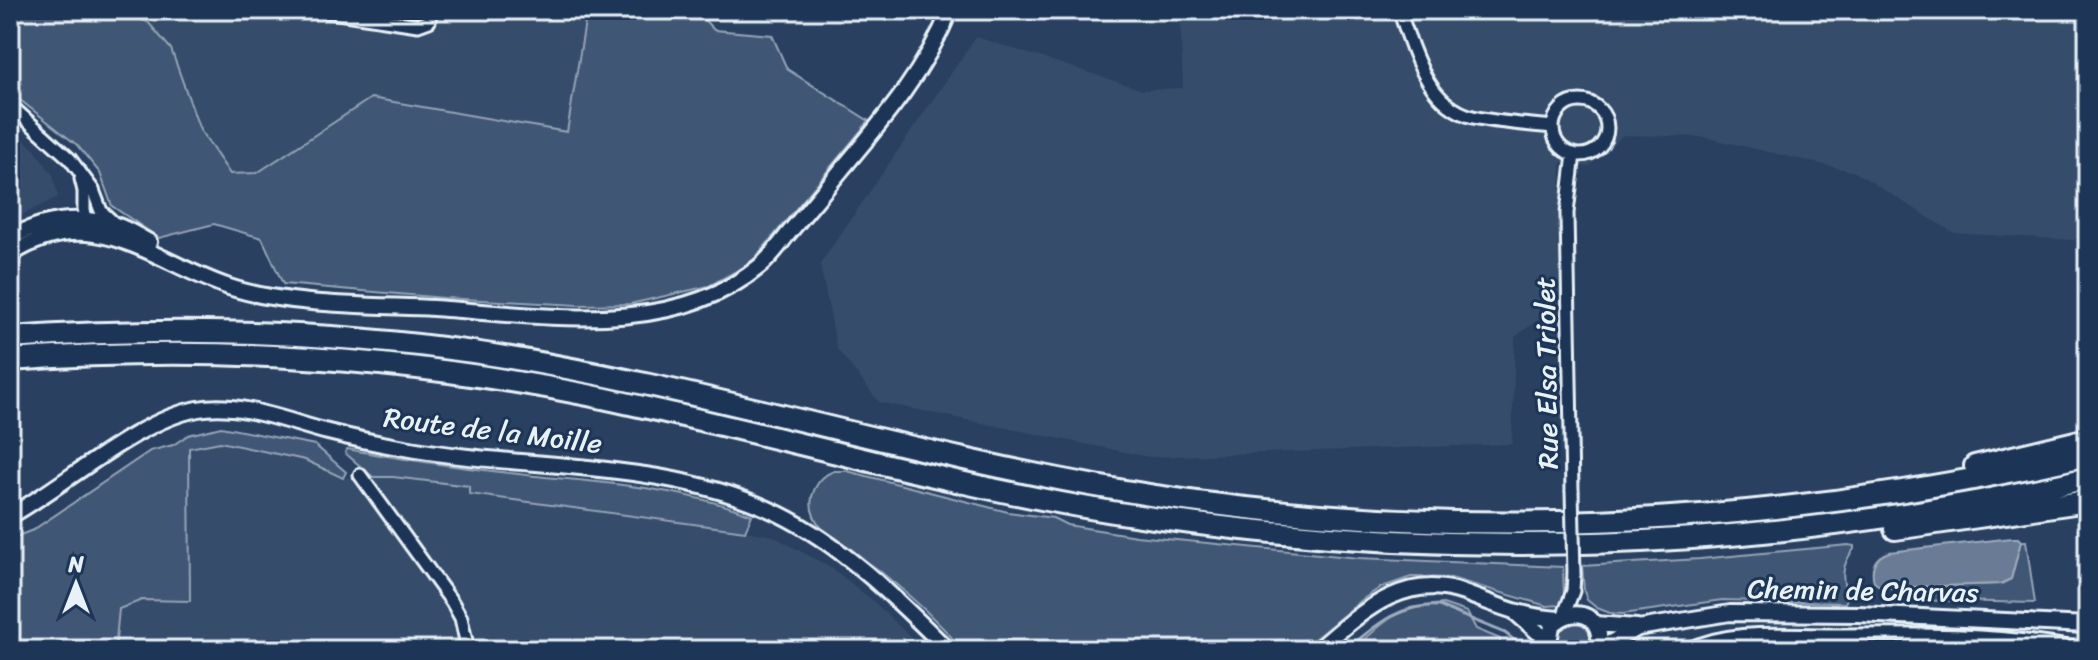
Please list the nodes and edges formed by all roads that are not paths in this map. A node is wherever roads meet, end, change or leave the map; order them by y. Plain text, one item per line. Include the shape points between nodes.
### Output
1 (318, 10) edge
2 (431, 10) edge
3 (950, 10) edge
4 (1399, 10) edge
5 (10, 105) edge
6 (1553, 127) junction
7 (1574, 154) junction
8 (80, 175) junction
9 (90, 222) junction
10 (10, 238) edge
11 (10, 255) edge
12 (192, 271) junction
13 (10, 338) edge
14 (10, 360) edge
15 (2088, 439) edge
16 (2088, 455) edge
17 (360, 475) dead end
18 (2088, 478) edge
19 (1929, 488) junction
20 (2088, 501) edge
21 (10, 516) edge
22 (1843, 523) junction
23 (1573, 591) junction
24 (1517, 614) junction
25 (1582, 615) junction
26 (1561, 618) junction
27 (1595, 624) junction
28 (2088, 625) edge
29 (1638, 628) junction
30 (1550, 646) edge
31 (468, 650) edge
32 (948, 650) edge
33 (1317, 650) edge
34 (1599, 650) edge
35 (1687, 650) edge
36 (2084, 650) edge

1 - 2 street via 418,25 429,21
3 - 12 street via 922,68 841,171 764,263 724,291 654,311 539,315 280,298 230,288
4 - 6 street via 1426,82 1445,101 1470,116
5 - 8 street via 70,159
6 - 7 street via 1559,145
6 - 7 street via 1560,110 1570,103 1595,105 1604,115 1607,127 1601,145
7 - 23 street, Rue Elsa Triolet, bridge via 1567,213
8 - 9 street
8 - 9 street via 93,190
9 - 10 street via 56,221
9 - 11 street via 31,241
9 - 12 street
9 - 12 street via 116,225
13 - 19 highway via 253,333 472,352 658,387 1057,479 1314,514 1495,523 1620,521 1793,508
14 - 22 highway via 221,354 466,374 588,395 1045,499 1263,531 1426,543 1559,545
15 - 19 highway via 1936,474
16 - 19 highway
17 - 31 street via 452,602
18 - 22 highway
20 - 22 highway via 1856,534
21 - 32 street, Route de la Moille via 175,415 200,408 244,411 406,449 668,478 728,493 780,515 840,553
23 - 25 street, Rue Elsa Triolet
23 - 26 street, Rue Elsa Triolet
24 - 26 street
24 - 30 street
24 - 33 street via 1461,592 1413,588 1369,607
25 - 26 street
25 - 27 street
26 - 30 street via 1552,626
27 - 29 street, Chemin de Charvas
27 - 34 street
28 - 29 street, Chemin de Charvas via 1753,612
29 - 34 street, Chemin de Charvas
35 - 36 street via 1726,638 1852,635 1990,638

